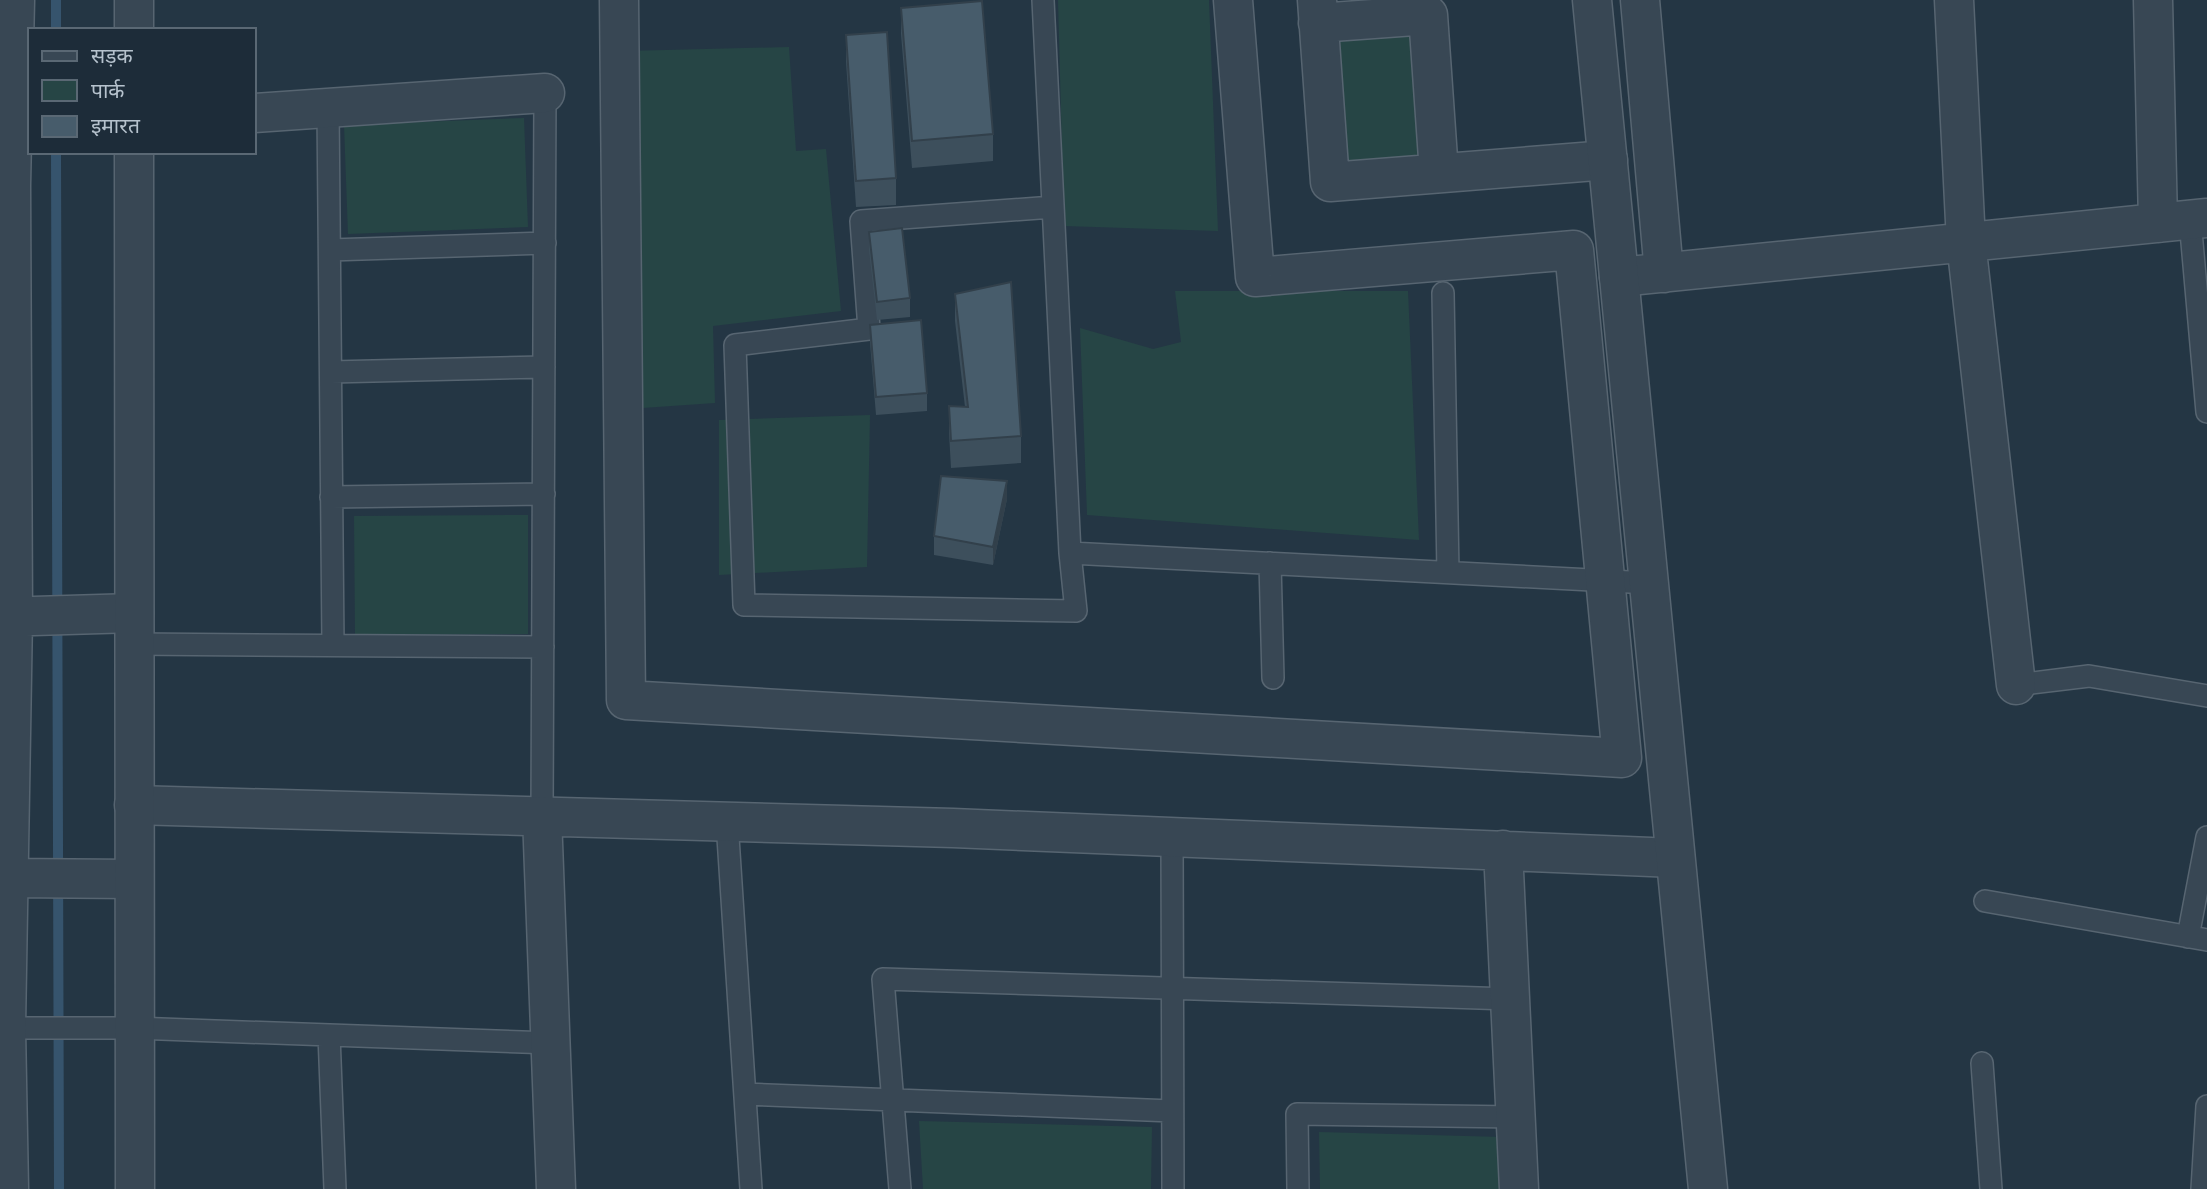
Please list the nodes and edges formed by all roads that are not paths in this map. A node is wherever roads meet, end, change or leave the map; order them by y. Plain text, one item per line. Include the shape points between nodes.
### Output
1 (15, 0) edge
2 (134, 0) edge
3 (619, 0) edge
4 (1043, 0) edge
5 (1233, 0) edge
6 (1592, 0) edge
7 (1640, 0) edge
8 (1954, 0) edge
9 (2153, 0) edge
10 (1318, 12) edge
11 (134, 28) edge
12 (545, 93) joint
13 (328, 108) junction
14 (256, 113) edge
15 (134, 154) edge
16 (1608, 160) junction
17 (1439, 173) junction
18 (6, 186) edge
19 (1053, 206) junction
20 (2185, 221) edge
21 (1966, 242) junction
22 (545, 243) junction
23 (330, 250) junction
24 (1664, 273) junction
25 (1619, 277) junction
26 (1443, 293) dead end
27 (544, 367) junction
28 (331, 372) junction
29 (7, 390) edge
30 (2207, 412) edge
31 (544, 494) junction
32 (331, 497) junction
33 (1070, 553) junction
34 (1270, 563) junction
35 (1448, 572) junction
36 (1605, 581) junction
37 (1649, 583) junction
38 (32, 616) edge
39 (134, 628) junction
40 (333, 645) junction
41 (543, 648) junction
42 (1273, 678) dead end
43 (2016, 685) joint
44 (2207, 696) edge
45 (134, 805) junction
46 (542, 816) junction
47 (727, 822) junction
48 (1172, 837) junction
49 (2207, 837) edge
50 (1503, 850) junction
51 (1675, 858) junction
52 (42, 879) junction
53 (134, 879) junction
54 (1985, 901) dead end
55 (2198, 938) edge
56 (1172, 989) junction
57 (1510, 999) junction
58 (24, 1028) junction
59 (134, 1028) junction
60 (329, 1035) junction
61 (551, 1042) junction
62 (1982, 1063) dead end
63 (745, 1094) junction
64 (893, 1100) junction
65 (2207, 1106) edge
66 (1172, 1111) junction
67 (1516, 1117) junction
68 (9, 1189) edge
69 (135, 1189) edge
70 (335, 1189) edge
71 (556, 1189) edge
72 (751, 1189) edge
73 (900, 1189) edge
74 (1173, 1189) edge
75 (1298, 1189) edge
76 (1519, 1189) edge
77 (1708, 1189) edge
78 (1991, 1189) edge
79 (2202, 1189) edge

1 - 18 street
2 - 11 street
3 - 36 street via 626,701 1622,758
4 - 19 lane
5 - 36 street via 1255,277 1574,250
6 - 16 street
7 - 24 street
8 - 21 street
9 - 20 street
10 - 17 street via 1428,15
10 - 17 street via 1330,182
12 - 13 street
12 - 22 lane
13 - 14 street
13 - 23 lane
15 - 39 street
16 - 17 street
16 - 25 street
18 - 29 street
19 - 33 lane
19 - 33 lane via 861,221 869,329 735,345 744,605 1076,611
20 - 21 street
20 - 30 lane
21 - 24 street
21 - 43 street
22 - 23 lane
22 - 27 lane
23 - 28 lane
24 - 25 street
25 - 37 street
26 - 35 lane
27 - 28 lane
27 - 31 lane
28 - 32 lane
29 - 38 street
31 - 32 lane
31 - 41 lane
32 - 40 lane
33 - 34 lane
34 - 35 lane
34 - 42 lane
35 - 36 lane
36 - 37 lane
37 - 51 street
38 - 39 street
38 - 52 street
39 - 40 lane
39 - 45 street
40 - 41 lane
41 - 46 lane
43 - 44 lane via 2090,676
45 - 46 street
45 - 53 street
46 - 47 street
46 - 61 street
47 - 48 street
47 - 63 lane
48 - 50 street
48 - 56 lane
49 - 55 lane
50 - 51 street
50 - 57 street
51 - 77 street
52 - 53 street
52 - 58 street
53 - 59 street
54 - 55 lane
56 - 57 lane
56 - 64 lane via 883,979
56 - 66 lane
57 - 67 street
58 - 59 lane
58 - 68 street
59 - 60 lane
59 - 69 street
60 - 61 lane
60 - 70 lane
61 - 71 street
62 - 78 lane
63 - 64 lane
63 - 72 lane
64 - 66 lane
64 - 73 lane
65 - 79 lane
66 - 74 lane
67 - 75 lane via 1297,1114
67 - 76 street

